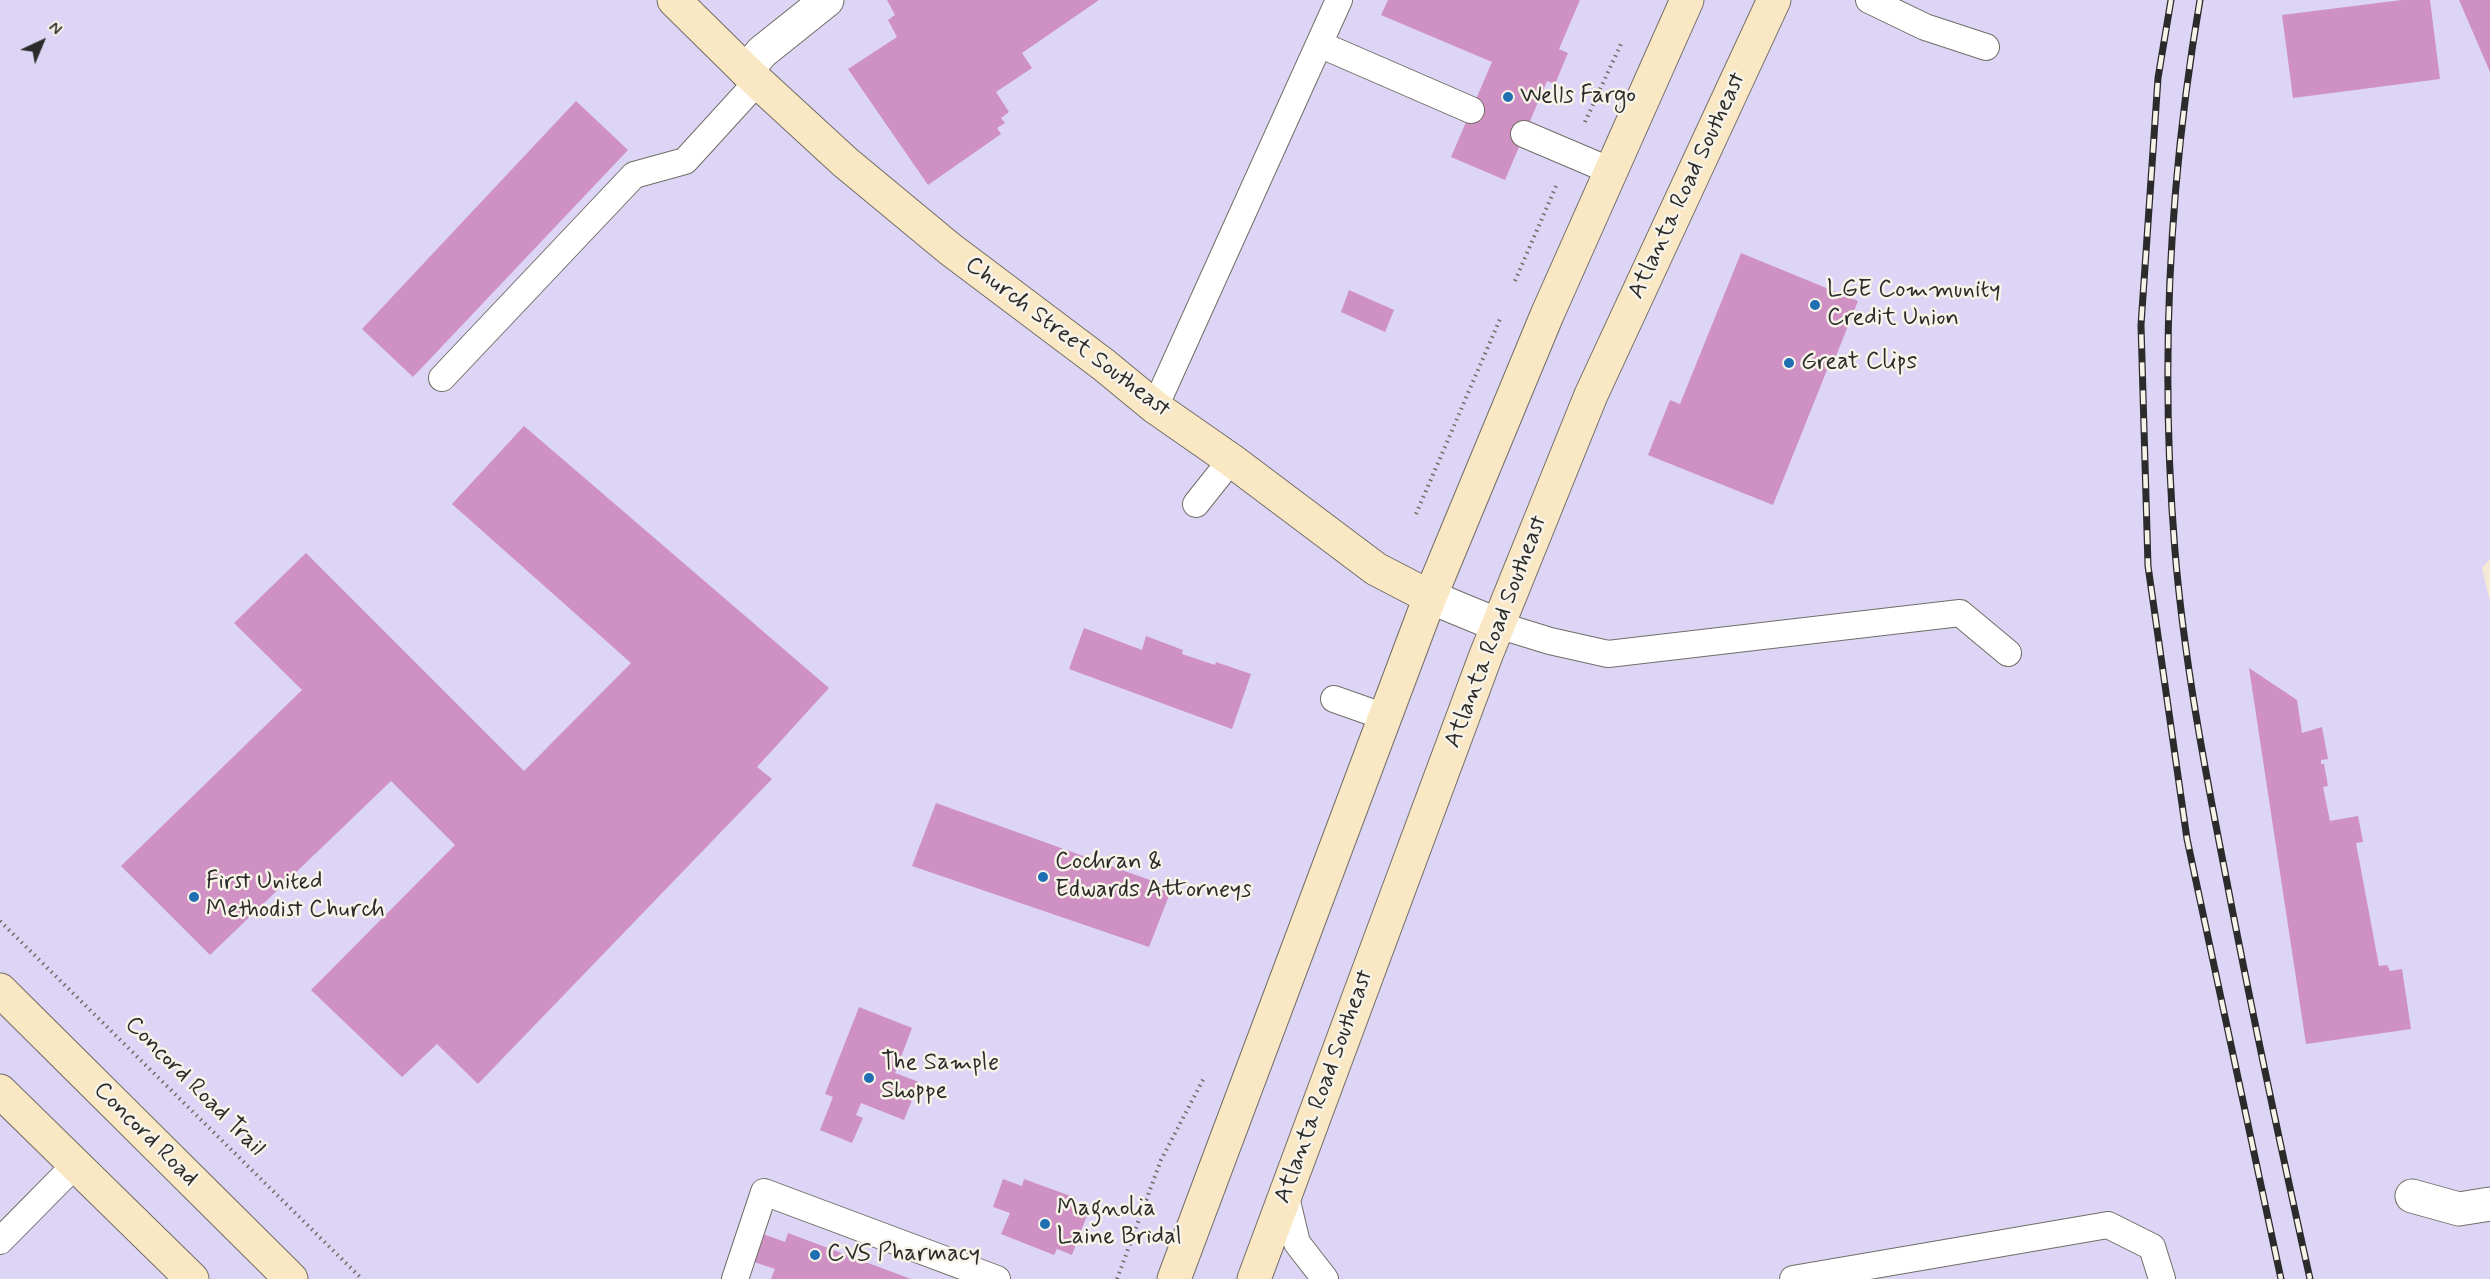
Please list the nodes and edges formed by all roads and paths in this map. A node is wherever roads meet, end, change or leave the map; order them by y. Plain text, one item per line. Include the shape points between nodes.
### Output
1 (674, 0) edge
2 (1339, 0) edge
3 (1687, 0) edge
4 (1774, 0) edge
5 (1869, 0) edge
6 (815, 3) edge
7 (1319, 44) junction
8 (1986, 47) dead end
9 (752, 76) junction
10 (1471, 110) dead end
11 (1524, 134) dead end
12 (1611, 171) junction
13 (442, 378) dead end
14 (1155, 407) junction
15 (1231, 460) junction
16 (1196, 504) dead end
17 (1430, 597) junction
18 (1498, 624) junction
19 (2008, 653) dead end
20 (1334, 699) dead end
21 (1384, 717) junction
22 (0, 921) edge
23 (0, 990) edge
24 (0, 1091) edge
25 (75, 1165) junction
26 (1285, 1193) junction
27 (2412, 1196) dead end
28 (2490, 1204) edge
29 (0, 1241) edge
30 (192, 1279) edge
31 (291, 1279) edge
32 (362, 1279) edge
33 (735, 1279) edge
34 (997, 1279) edge
35 (1173, 1279) edge
36 (1254, 1279) edge
37 (1325, 1279) edge
38 (1793, 1279) edge
39 (2162, 1279) edge

1 - 9 main road, Church Street Southeast
2 - 7 lane
3 - 12 main road
4 - 18 main road, Atlanta Road Southeast via 1591,395
5 - 8 lane via 1925,27
6 - 9 street via 762,52
7 - 10 lane
7 - 14 lane
9 - 13 lane via 685,160 634,175
9 - 14 main road, Church Street Southeast via 845,162 950,249
11 - 12 lane
12 - 17 main road
14 - 15 main road, Church Street Southeast
15 - 16 lane
15 - 17 main road, Church Street Southeast via 1376,569
17 - 18 street, Church Street Southeast
17 - 21 main road
18 - 19 lane via 1608,654 1960,613
18 - 26 main road, Atlanta Road Southeast
20 - 21 lane
21 - 35 main road
22 - 32 path, Concord Road Trail
23 - 31 main road, Concord Road
24 - 25 main road
25 - 29 lane
25 - 30 main road
26 - 36 main road, Atlanta Road Southeast
26 - 37 lane via 1298,1243
27 - 28 street via 2459,1209
33 - 34 lane via 764,1192
38 - 39 lane via 2108,1225 2152,1247

